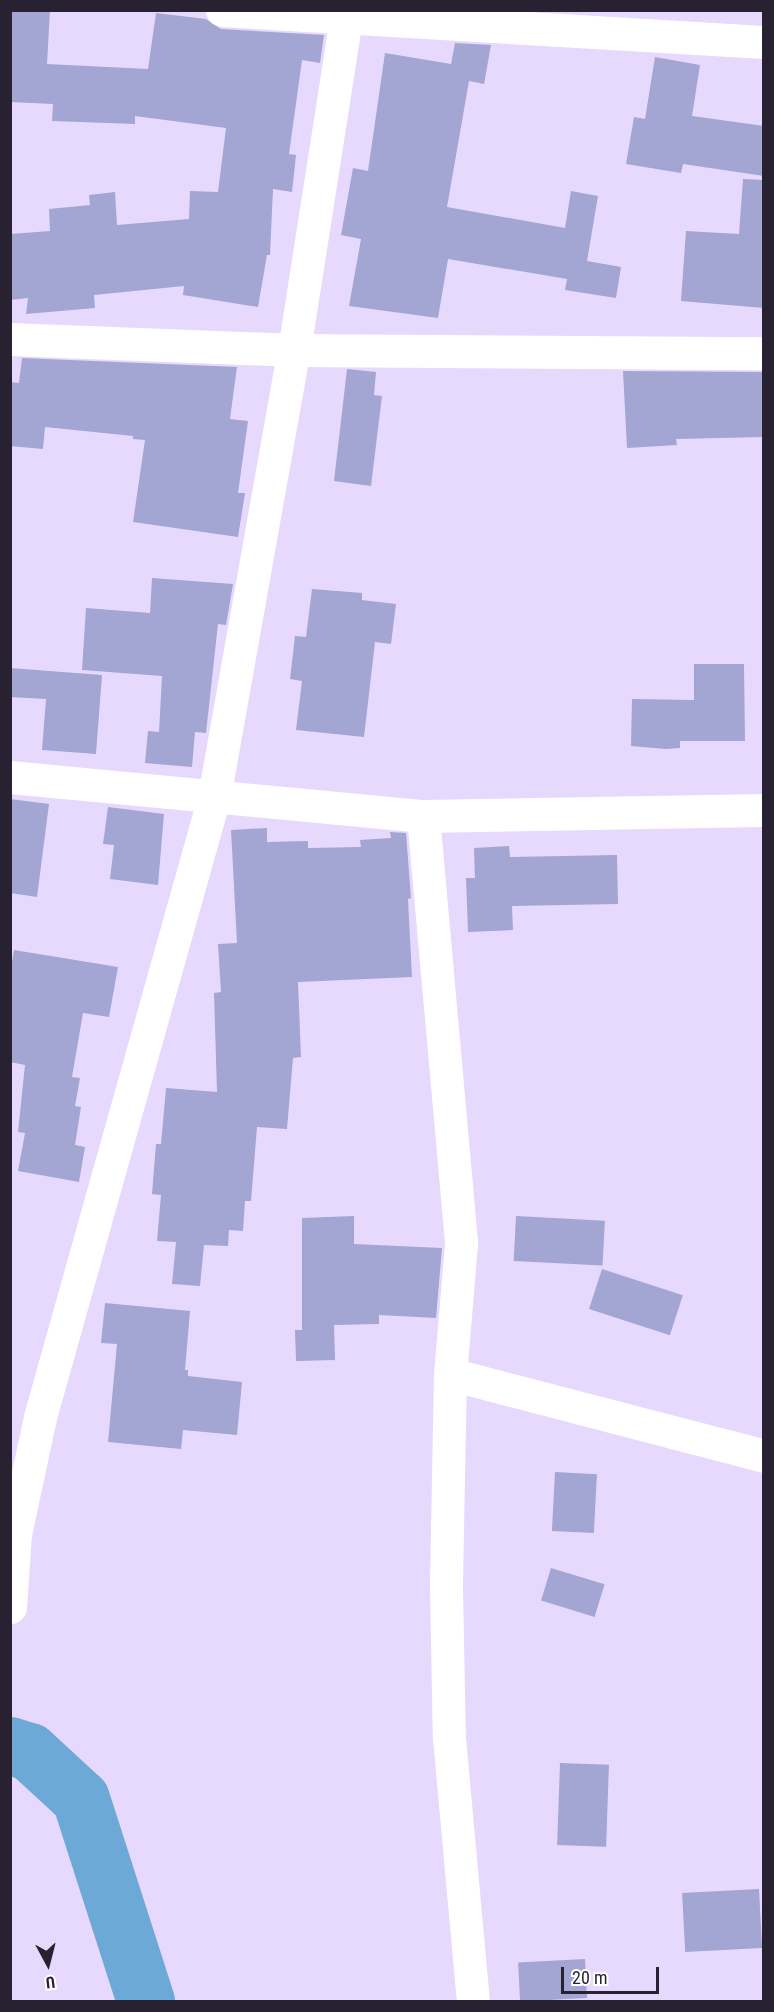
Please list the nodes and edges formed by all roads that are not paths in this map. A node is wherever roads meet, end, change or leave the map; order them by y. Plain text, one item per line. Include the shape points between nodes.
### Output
1 (222, 10) edge
2 (346, 14) edge
3 (764, 42) edge
4 (10, 339) edge
5 (294, 350) junction
6 (764, 353) edge
7 (10, 777) edge
8 (214, 797) junction
9 (764, 810) edge
10 (423, 816) junction
11 (450, 1374) junction
12 (764, 1456) edge
13 (10, 1607) edge
14 (473, 2001) edge

1 - 2 street
2 - 3 street
2 - 5 street
4 - 5 street
5 - 6 street
5 - 8 street
7 - 8 street
8 - 10 street
8 - 13 street via 40,1417 15,1534
9 - 10 street
10 - 11 street via 461,1244
11 - 12 street
11 - 14 street via 446,1588 449,1738

